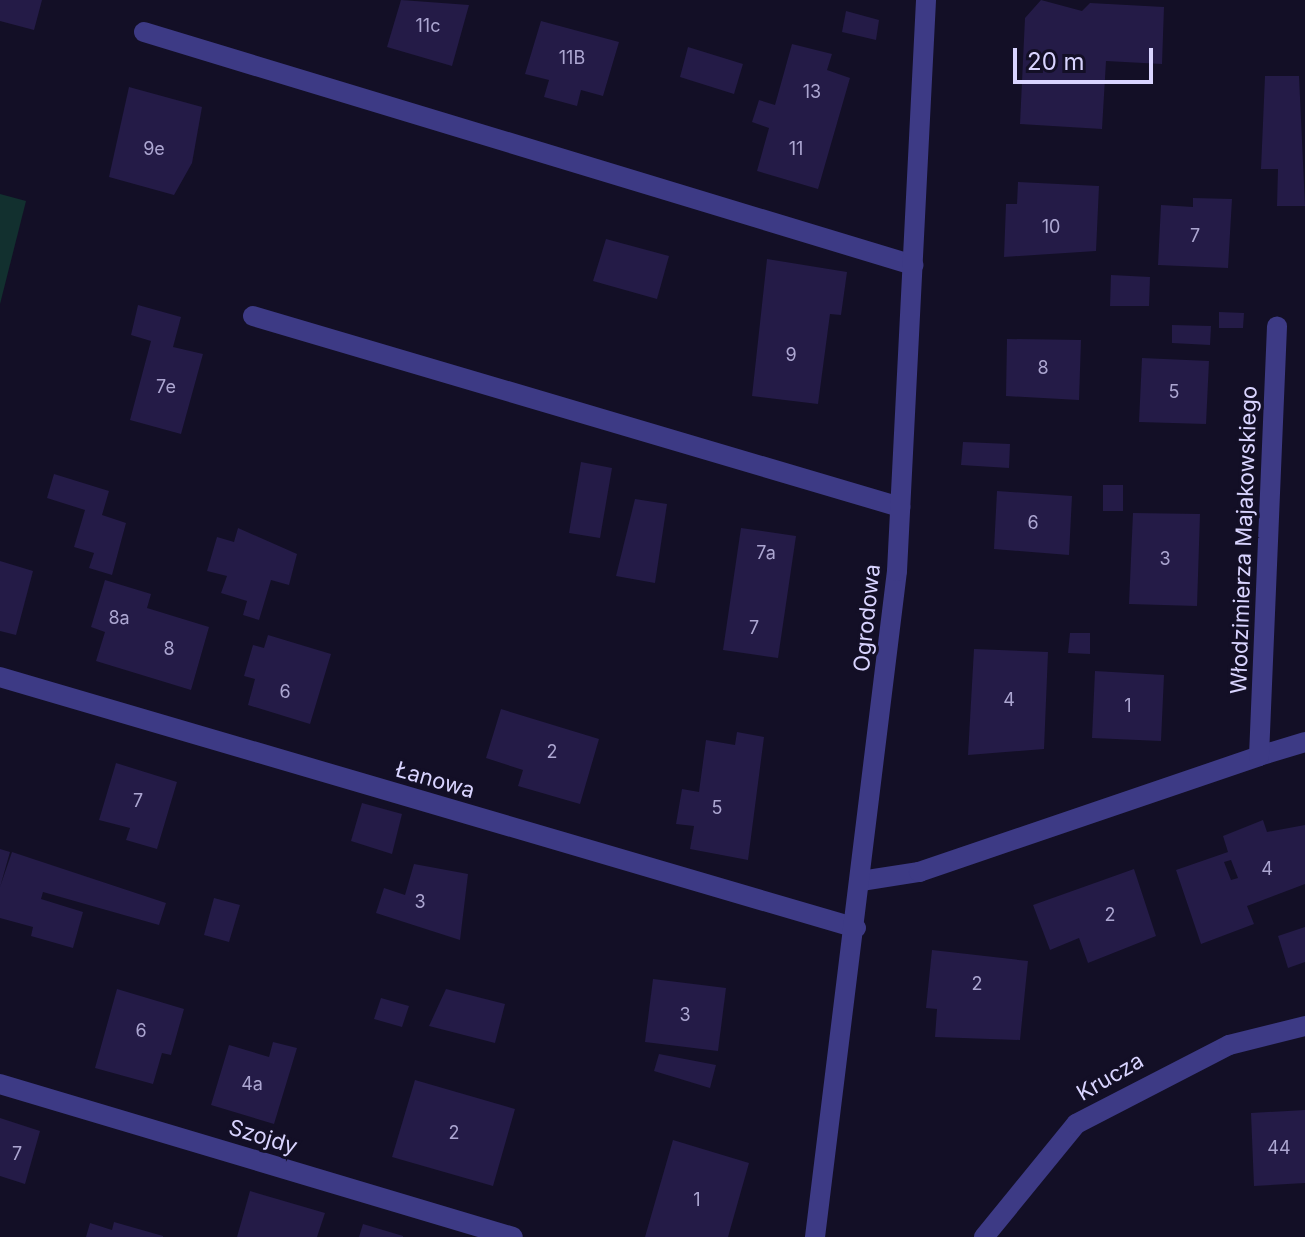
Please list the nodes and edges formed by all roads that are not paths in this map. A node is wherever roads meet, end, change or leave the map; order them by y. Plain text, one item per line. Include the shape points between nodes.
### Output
1 (926, 0) edge
2 (144, 32) dead end
3 (913, 265) junction
4 (253, 316) dead end
5 (1277, 326) dead end
6 (900, 507) junction
7 (0, 677) edge
8 (1305, 742) edge
9 (1259, 756) junction
10 (861, 881) junction
11 (856, 928) junction
12 (1305, 1026) edge
13 (0, 1084) edge
14 (513, 1237) edge
15 (815, 1237) edge
16 (984, 1237) edge

1 - 3 street, Ogrodowa
2 - 3 street
3 - 6 street, Ogrodowa
4 - 6 street
5 - 9 street, Włodzimierza Majakowskiego
6 - 10 street, Ogrodowa
7 - 11 street, Łanowa
8 - 9 street
9 - 10 street via 919,872
10 - 11 street, Ogrodowa
11 - 15 street, Ogrodowa
12 - 16 street, Krucza via 1229,1045 1076,1124
13 - 14 street, Szojdy

